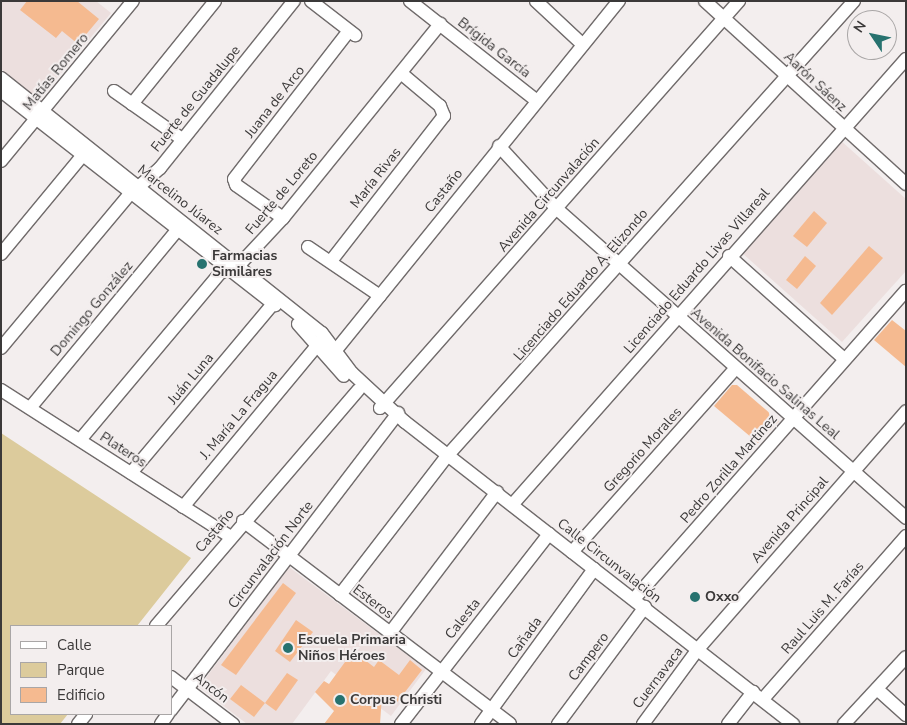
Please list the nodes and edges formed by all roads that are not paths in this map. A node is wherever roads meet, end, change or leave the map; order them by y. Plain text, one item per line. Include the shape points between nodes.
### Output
1 (133, 1) edge
2 (215, 1) edge
3 (294, 1) edge
4 (311, 1) edge
5 (410, 1) edge
6 (536, 1) edge
7 (619, 1) edge
8 (704, 1) edge
9 (739, 1) edge
10 (854, 1) edge
11 (724, 18) junction
12 (440, 24) junction
13 (583, 45) junction
14 (904, 65) edge
15 (401, 73) junction
16 (788, 76) junction
17 (1, 78) edge
18 (1, 91) edge
19 (114, 91) dead end
20 (536, 100) junction
21 (132, 104) junction
22 (40, 115) junction
23 (843, 128) junction
24 (182, 139) junction
25 (499, 146) junction
26 (86, 151) junction
27 (1, 161) edge
28 (906, 184) edge
29 (135, 189) junction
30 (557, 209) junction
31 (283, 218) junction
32 (181, 225) junction
33 (308, 246) dead end
34 (1, 254) edge
35 (729, 256) junction
36 (331, 261) junction
37 (618, 265) junction
38 (233, 266) junction
39 (906, 291) edge
40 (380, 296) junction
41 (276, 301) junction
42 (677, 317) junction
43 (322, 340) junction
44 (1, 348) edge
45 (333, 353) junction
46 (844, 359) junction
47 (736, 368) junction
48 (1, 390) edge
49 (358, 390) junction
50 (383, 405) junction
51 (30, 408) junction
52 (906, 411) edge
53 (399, 418) junction
54 (793, 418) junction
55 (80, 440) junction
56 (448, 455) junction
57 (852, 471) junction
58 (131, 473) junction
59 (497, 492) junction
60 (512, 505) junction
61 (183, 507) junction
62 (906, 518) edge
63 (242, 521) junction
64 (549, 534) junction
65 (229, 536) junction
66 (906, 536) edge
67 (572, 552) junction
68 (289, 556) junction
69 (594, 569) junction
70 (340, 595) junction
71 (634, 600) junction
72 (645, 608) junction
73 (157, 625) edge
74 (390, 633) junction
75 (698, 649) junction
76 (906, 657) edge
77 (441, 672) junction
78 (172, 678) edge
79 (188, 689) junction
80 (876, 689) junction
81 (758, 696) junction
82 (172, 709) edge
83 (492, 710) junction
84 (906, 715) edge
85 (233, 724) edge
86 (401, 724) edge
87 (482, 724) edge
88 (510, 724) edge
89 (558, 724) edge
90 (643, 724) edge
91 (728, 724) edge
92 (793, 724) edge
93 (844, 724) edge

1 - 22 street, Matías Romero
2 - 21 street
3 - 24 street, Fuerte de Guadalupe
4 - 31 street, Juana de Arco via 353,34 234,178 236,185
5 - 12 street, Brígida García
6 - 13 street
7 - 13 street, Castaño
8 - 11 street, Aarón Sáenz
9 - 11 street, Avenida Circunvalación
10 - 16 street, Licenciado Eduardo A. Elizondo
11 - 16 street, Aarón Sáenz
11 - 30 street, Avenida Circunvalación
12 - 15 street, Fuerte de Loreto
12 - 20 street, Brígida García
13 - 20 street, Castaño
14 - 23 street, Licenciado Eduardo Livas Villareal
15 - 31 street, Fuerte de Loreto
15 - 36 street, María Rivas via 440,106 444,116
16 - 23 street, Aarón Sáenz
16 - 37 street, Licenciado Eduardo A. Elizondo
17 - 22 street, Marcelino Júarez
18 - 22 street, Marcelino Júarez
19 - 21 street
20 - 25 street, Castaño
21 - 24 street
22 - 26 street, Marcelino Júarez
22 - 27 street, Matías Romero
23 - 28 street, Aarón Sáenz
23 - 35 street, Licenciado Eduardo Livas Villareal
24 - 29 street, Fuerte de Guadalupe
25 - 30 street, Avenida Bonifacio Salinas Leal
25 - 40 street, Castaño
26 - 29 street, Marcelino Júarez
26 - 34 street
29 - 32 street, Marcelino Júarez
29 - 44 street, Fuerte de Guadalupe
30 - 37 street, Avenida Bonifacio Salinas Leal
30 - 50 street, Avenida Circunvalación
31 - 38 street, Fuerte de Loreto
32 - 38 street, Marcelino Júarez
32 - 51 street, Domingo González
33 - 36 street
35 - 42 street, Licenciado Eduardo Livas Villareal
35 - 46 street
36 - 40 street
37 - 42 street, Avenida Bonifacio Salinas Leal
37 - 56 street, Licenciado Eduardo A. Elizondo
38 - 41 street, Marcelino Júarez
38 - 55 street, Fuerte de Loreto
39 - 46 street, Pedro Zorilla Martinez
40 - 45 street, Castaño
41 - 43 street, Marcelino Júarez
41 - 58 street, Juán Luna
42 - 47 street, Avenida Bonifacio Salinas Leal
42 - 60 street, Licenciado Eduardo Livas Villareal
43 - 45 street, Marcelino Júarez
43 - 61 street, J. María La Fragua
45 - 49 street, Calle Circunvalación
45 - 50 street, Calle Circunvalación
46 - 54 street, Pedro Zorilla Martinez
47 - 54 street, Avenida Bonifacio Salinas Leal
47 - 67 street, Gregorio Morales
48 - 51 street, Plateros
49 - 50 street, Calle Circunvalación
49 - 63 street, Castaño
50 - 53 street, Calle Circunvalación
51 - 55 street, Plateros
52 - 57 street, Avenida Principal
53 - 56 street, Calle Circunvalación
53 - 68 street, Circunvalación Norte
54 - 57 street, Avenida Bonifacio Salinas Leal
54 - 71 street, Pedro Zorilla Martinez
55 - 58 street, Plateros
56 - 59 street, Calle Circunvalación
56 - 70 street, Licenciado Eduardo A. Elizondo
57 - 62 street, Avenida Bonifacio Salinas Leal
57 - 75 street, Avenida Principal
58 - 61 street, Plateros
59 - 60 street, Calle Circunvalación
59 - 74 street
60 - 64 street, Calle Circunvalación
61 - 65 street, Plateros
63 - 65 street, Castaño
63 - 68 street, Esteros
64 - 67 street, Calle Circunvalación
64 - 77 street, Calesta
65 - 73 street, Castaño
66 - 81 street, Raul Luis M. Farías
67 - 69 street, Calle Circunvalación
68 - 70 street, Esteros
68 - 79 street, Circunvalación Norte
69 - 71 street, Calle Circunvalación
69 - 83 street, Cañada
70 - 74 street, Esteros
71 - 72 street, Calle Circunvalación
72 - 75 street, Calle Circunvalación
72 - 89 street, Campero
74 - 77 street, Esteros
75 - 81 street, Calle Circunvalación
75 - 90 street, Cuernavaca
76 - 80 street
77 - 83 street, Esteros
77 - 86 street, Calesta
78 - 79 street, Ancón
79 - 82 street, Circunvalación Norte
79 - 85 street, Ancón
80 - 84 street
80 - 93 street
81 - 91 street, Raul Luis M. Farías
81 - 92 street, Calle Circunvalación
83 - 87 street, Cañada
83 - 88 street, Esteros

